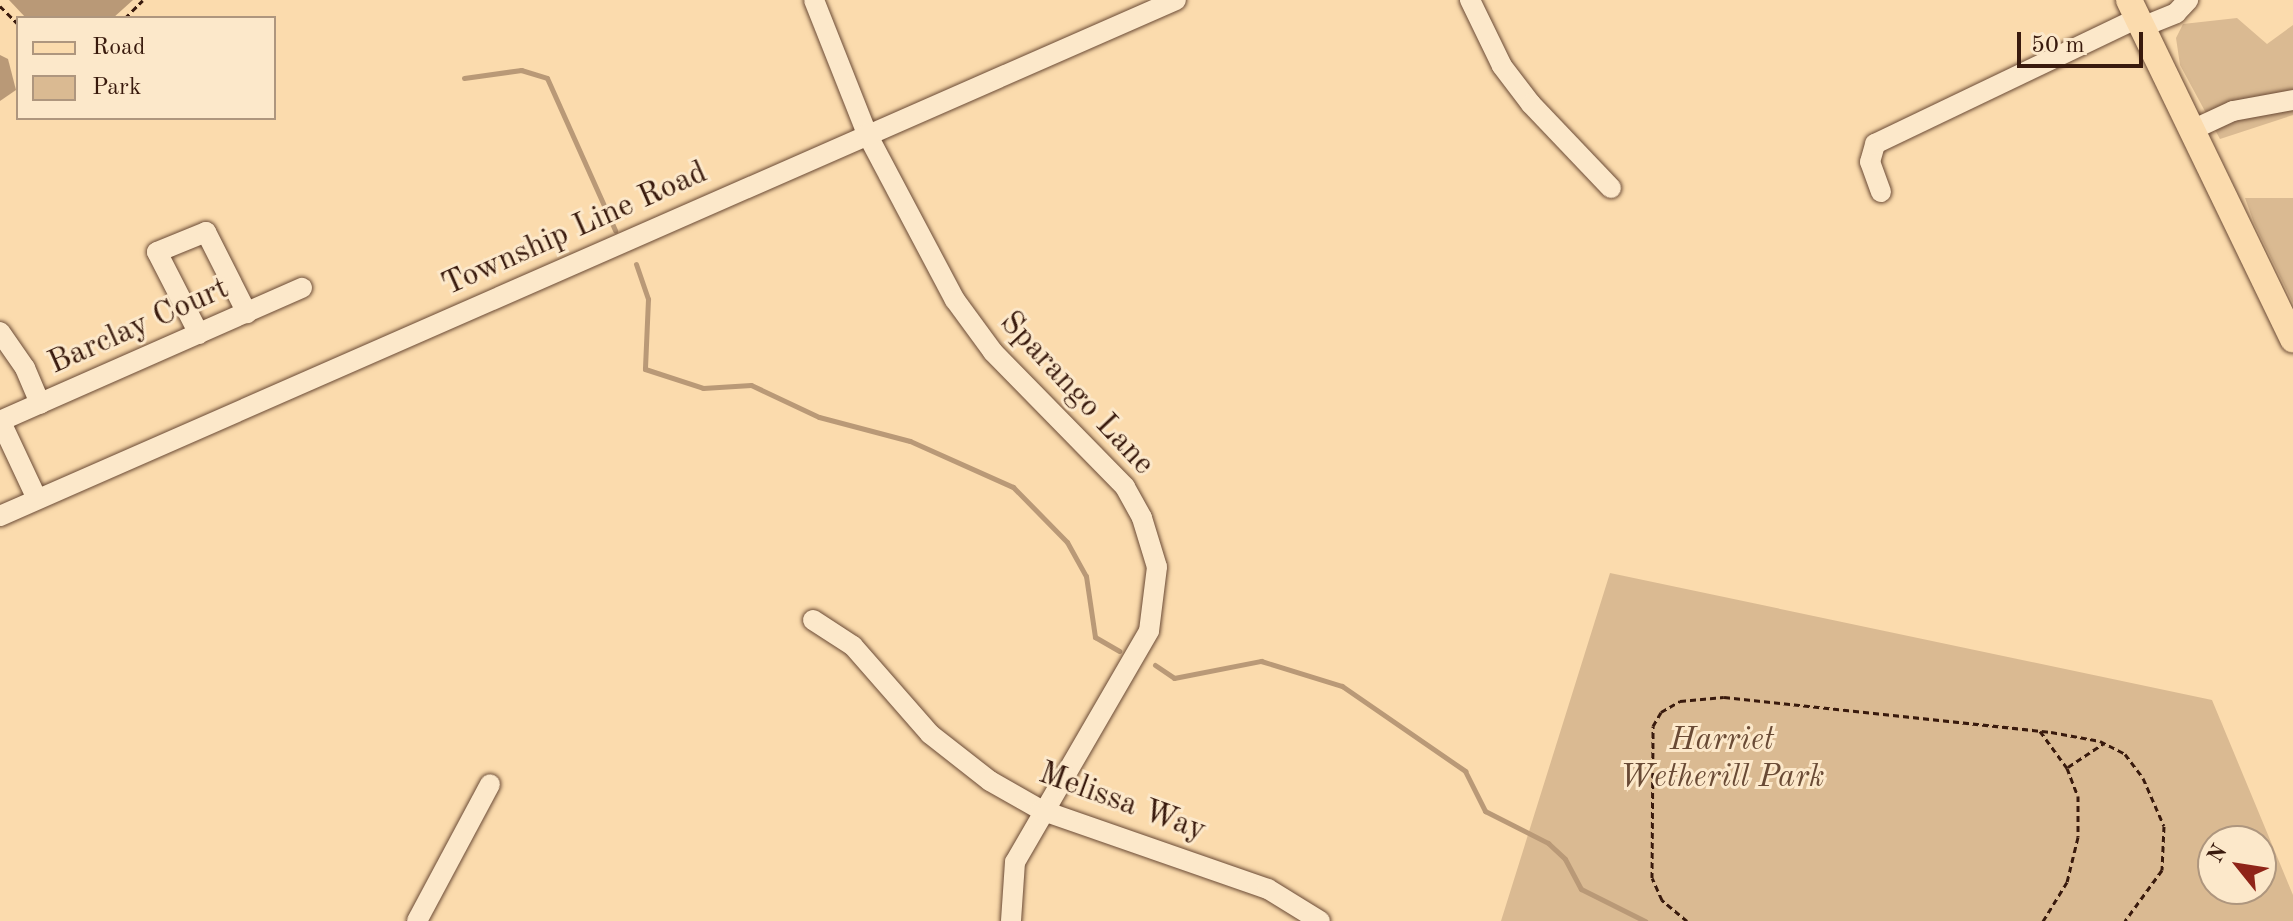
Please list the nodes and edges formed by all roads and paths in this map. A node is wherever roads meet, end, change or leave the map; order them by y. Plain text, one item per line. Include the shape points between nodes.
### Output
1 (143, 0) edge
2 (814, 0) edge
3 (1176, 0) edge
4 (1470, 0) edge
5 (2188, 0) edge
6 (0, 6) edge
7 (2137, 15) edge
8 (127, 16) edge
9 (16, 22) edge
10 (2293, 100) edge
11 (2192, 130) junction
12 (867, 134) junction
13 (1611, 188) dead end
14 (1881, 192) dead end
15 (302, 288) dead end
16 (247, 313) junction
17 (0, 332) edge
18 (199, 334) junction
19 (2293, 340) edge
20 (40, 404) junction
21 (0, 420) edge
22 (37, 499) junction
23 (0, 516) edge
24 (813, 620) dead end
25 (2040, 731) junction
26 (2104, 743) junction
27 (2067, 768) junction
28 (490, 784) dead end
29 (1041, 810) junction
30 (2047, 916) junction
31 (417, 921) edge
32 (1011, 921) edge
33 (1320, 921) edge
34 (1687, 921) edge
35 (2043, 921) edge
36 (2052, 921) edge
37 (2125, 921) edge

1 - 8 path
2 - 12 street, Sparango Lane
3 - 12 street, Township Line Road
4 - 13 street via 1502,66
5 - 7 street via 2176,13
6 - 9 path
7 - 11 main road
7 - 14 street via 1875,144 1870,162
10 - 11 street via 2233,111
11 - 19 main road
12 - 22 street, Township Line Road
12 - 29 street, Sparango Lane via 971,324 1125,487 1151,542 1157,576 1149,631
15 - 16 street, Barclay Court
16 - 18 street, Barclay Court
16 - 18 street via 206,232 157,252
17 - 20 street via 25,368
18 - 20 street, Barclay Court
20 - 21 street, Barclay Court
21 - 22 street
22 - 23 street, Township Line Road
24 - 29 street, Melissa Way via 853,646 950,752
25 - 26 path
25 - 27 path
25 - 34 path via 1758,699 1680,701 1661,712 1653,726 1651,858 1652,878 1662,900
26 - 27 path
26 - 37 path via 2125,754 2143,778 2164,826 2162,870
27 - 30 path via 2078,796 2078,837 2067,882
28 - 31 street
29 - 32 street, Sparango Lane via 1015,862
29 - 33 street, Melissa Way via 1251,882
30 - 35 path
30 - 36 path

